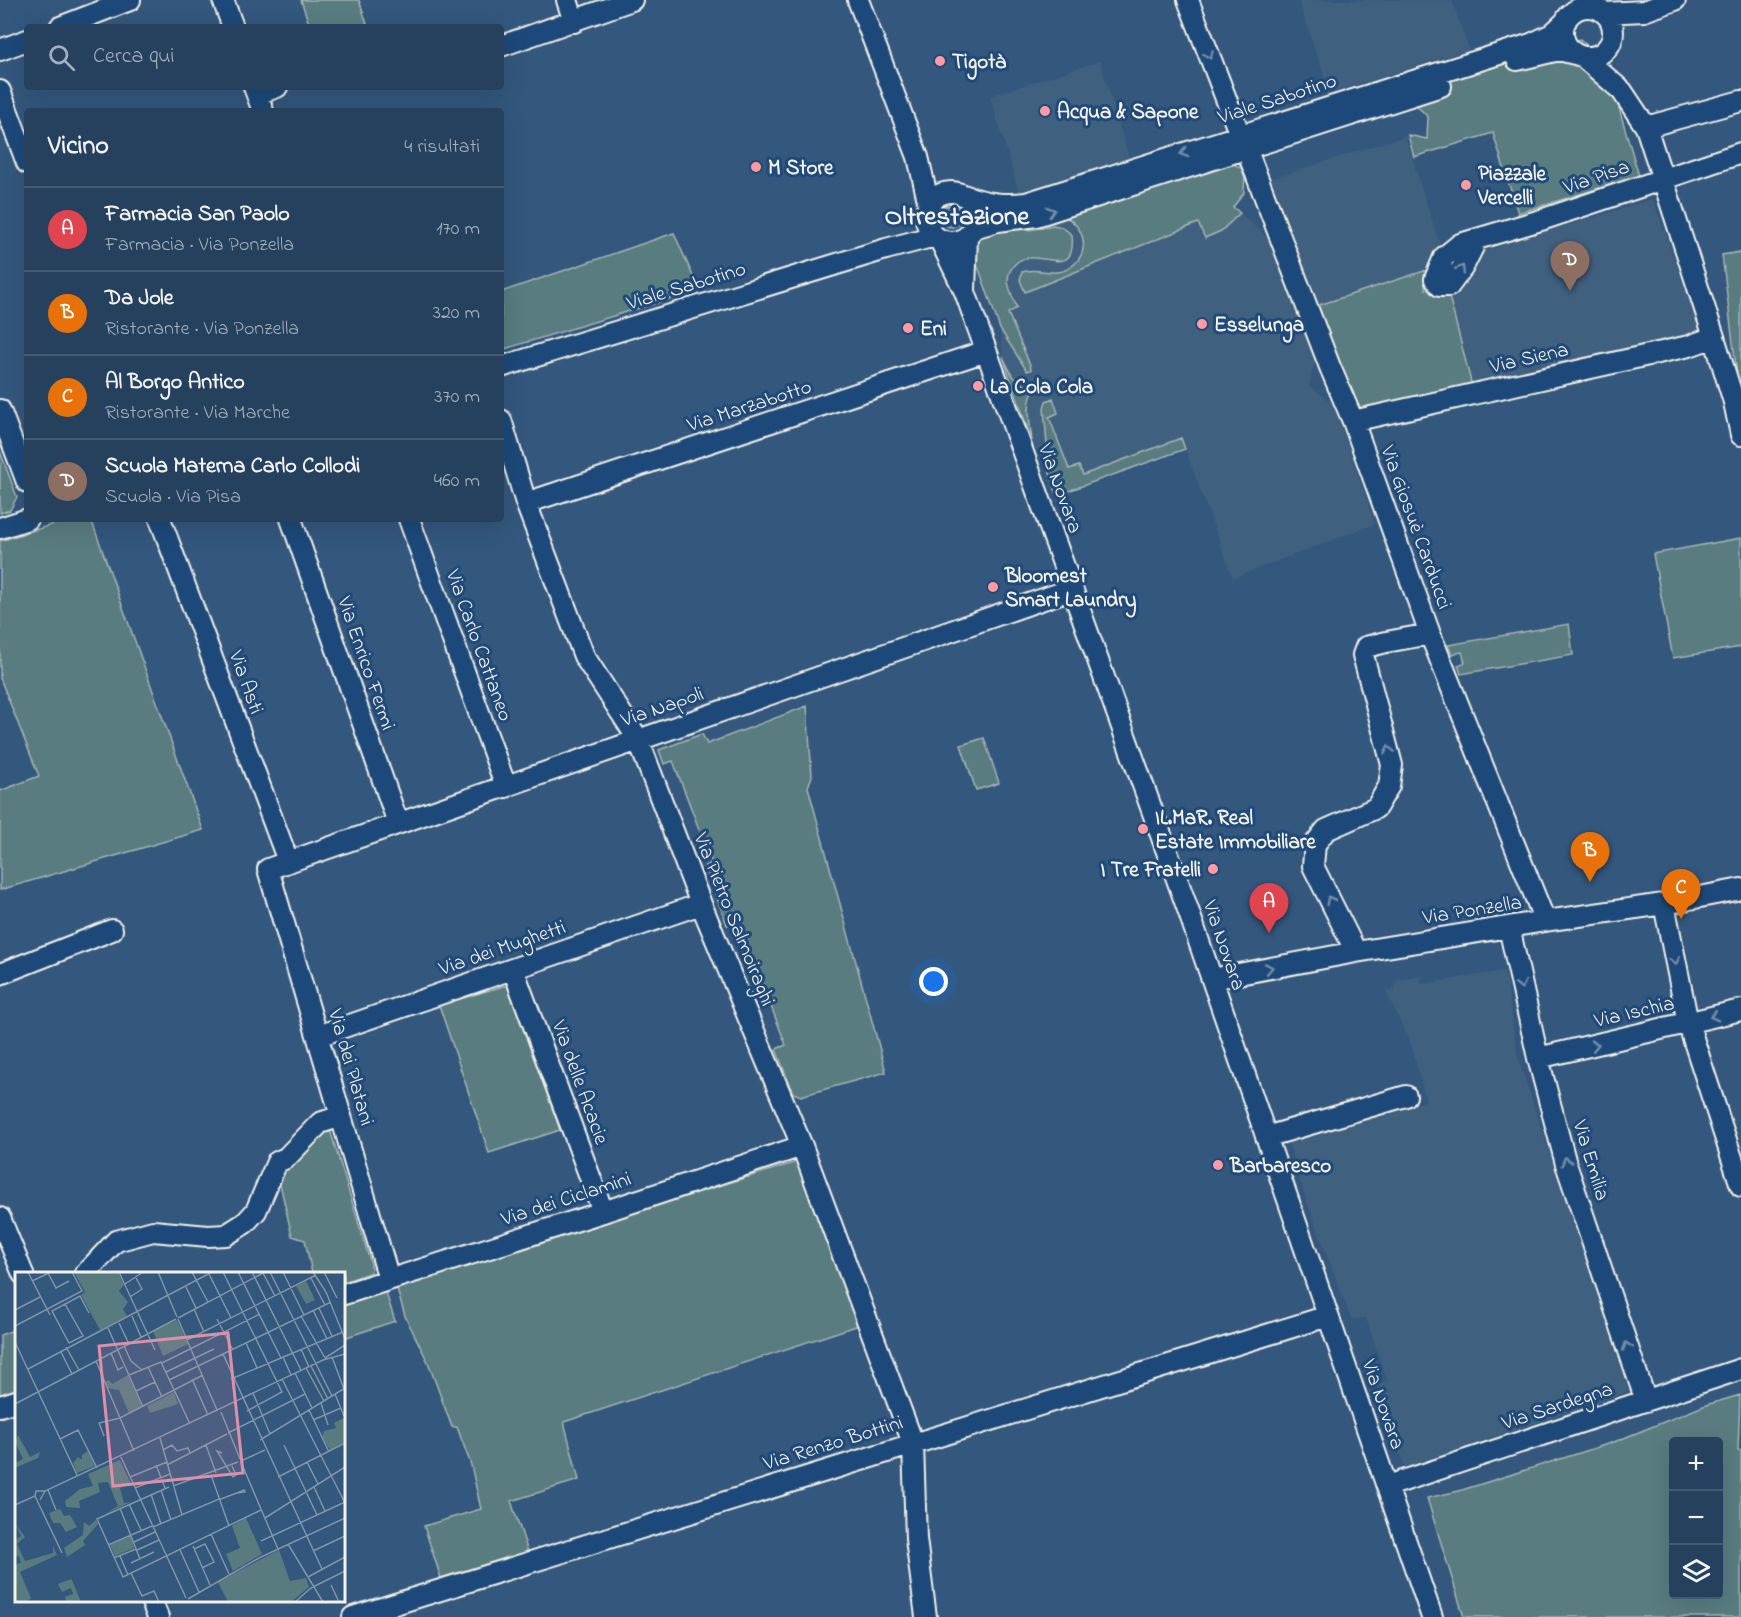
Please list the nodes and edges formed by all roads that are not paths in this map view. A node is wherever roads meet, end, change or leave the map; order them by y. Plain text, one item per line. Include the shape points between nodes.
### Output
1 (130, 0) edge
2 (223, 0) edge
3 (567, 0) edge
4 (632, 0) edge
5 (858, 0) edge
6 (1188, 0) edge
7 (1675, 0) edge
8 (1598, 7) edge
9 (1644, 11) junction
10 (1570, 12) edge
11 (574, 22) junction
12 (68, 24) edge
13 (232, 24) edge
14 (1611, 39) junction
15 (24, 41) edge
16 (504, 45) edge
17 (0, 50) edge
18 (1579, 56) junction
19 (271, 90) edge
20 (0, 91) edge
21 (1622, 92) junction
22 (258, 97) edge
23 (1741, 100) edge
24 (1646, 127) junction
25 (1243, 142) junction
26 (1741, 153) edge
27 (24, 155) edge
28 (918, 157) junction
29 (1662, 178) junction
30 (959, 194) junction
31 (928, 211) junction
32 (970, 233) junction
33 (938, 238) junction
34 (1477, 239) dead end
35 (886, 249) junction
36 (965, 292) junction
37 (1714, 337) junction
38 (986, 351) junction
39 (504, 366) edge
40 (1737, 401) edge
41 (0, 411) edge
42 (1353, 421) junction
43 (504, 430) edge
44 (1741, 435) edge
45 (24, 474) edge
46 (526, 503) junction
47 (24, 520) edge
48 (161, 522) edge
49 (292, 522) edge
50 (410, 522) edge
51 (0, 528) edge
52 (1072, 589) junction
53 (1430, 634) junction
54 (638, 739) junction
55 (506, 787) junction
56 (398, 823) junction
57 (288, 861) junction
58 (268, 869) joint
59 (1741, 889) edge
60 (701, 904) junction
61 (1664, 904) junction
62 (1545, 921) junction
63 (1509, 927) junction
64 (112, 930) dead end
65 (1356, 952) junction
66 (513, 969) junction
67 (0, 974) edge
68 (1212, 979) junction
69 (1741, 1010) edge
70 (1688, 1023) junction
71 (318, 1036) junction
72 (1538, 1058) junction
73 (1406, 1096) dead end
74 (341, 1116) junction
75 (1266, 1137) junction
76 (802, 1146) junction
77 (1741, 1186) edge
78 (603, 1212) junction
79 (0, 1218) edge
80 (5, 1246) edge
81 (22, 1272) edge
82 (87, 1272) edge
83 (389, 1279) junction
84 (345, 1294) edge
85 (1328, 1316) junction
86 (1741, 1369) edge
87 (15, 1401) edge
88 (1646, 1401) junction
89 (0, 1406) edge
90 (913, 1443) junction
91 (1388, 1486) junction
92 (152, 1602) edge
93 (158, 1617) edge
94 (353, 1617) edge
95 (926, 1617) edge
96 (1432, 1617) edge

1 - 12 street
2 - 13 street
3 - 11 street
4 - 11 street
5 - 28 street
6 -> 25 street, Via Giosuè Carducci
7 - 9 street
8 - 9 street
8 - 10 street
8 - 14 street via 1611,19
9 - 14 street
10 - 18 street via 1563,36 1568,48
10 - 25 street, Viale Sabotino via 1552,34 1531,44
11 - 16 street
14 - 18 street via 1599,54
14 - 21 street, Via Pisa
15 - 17 street
18 - 21 street, Via Pisa
18 - 25 street, Viale Sabotino via 1559,50 1532,55
19 - 22 street
20 - 27 street
21 - 24 street, Via Pisa
23 - 24 street
24 - 29 street, Via Pisa
25 -> 30 street, Viale Sabotino via 1026,203 984,203
32 -> 25 street, Viale Sabotino via 998,221 1036,216
25 - 42 street, Via Giosuè Carducci
26 - 29 street, Via Pisa
28 - 30 street via 940,182
28 - 31 street
29 - 34 street, Via Pisa
29 - 37 street, Via Pisa
30 - 31 street via 940,195
30 - 32 street via 973,206 976,221
31 - 33 street via 927,224
31 - 35 street, Viale Sabotino
32 - 33 street via 954,242
32 - 36 street, Via Novara
33 - 35 street, Viale Sabotino
33 - 36 street, Via Novara
35 - 39 street, Viale Sabotino
36 - 38 street, Via Novara
37 - 40 street, Via Pisa
37 - 42 street, Via Siena via 1689,346
38 - 46 street, Via Marzabotto
38 - 52 street, Via Novara
40 - 44 street, Via Pisa
41 - 45 street
42 - 53 street, Via Giosuè Carducci
43 - 46 street, Via Pietro Salmoiraghi
46 - 54 street, Via Pietro Salmoiraghi via 584,656
47 - 51 street
48 - 57 street, Via Asti
49 - 56 street, Via Enrico Fermi
50 - 55 street, Via Carlo Cattaneo
52 - 54 street, Via Napoli
52 - 68 street, Via Novara
53 - 62 street, Via Giosuè Carducci
65 -> 53 street via 1313,866 1314,844 1326,830 1376,808 1389,786 1392,765 1363,655 1366,647
54 - 55 street, Via Napoli
54 - 60 street, Via Pietro Salmoiraghi
55 - 56 street, Via Napoli
56 - 57 street, Via Napoli
57 - 58 street, Via Napoli
58 - 71 street, Via dei Platani
59 - 61 street, Via Ponzella
60 - 66 street, Via dei Mughetti
60 - 76 street, Via Pietro Salmoiraghi
61 - 62 street, Via Ponzella
61 -> 70 street
62 - 63 street, Via Ponzella
63 - 65 street, Via Ponzella
63 -> 72 street, Via Emilia
64 - 67 street
68 -> 65 street, Via Ponzella
66 - 71 street, Via dei Mughetti
66 - 78 street, Via delle Acacie
68 - 75 street, Via Novara
69 -> 70 street, Via Ischia
72 -> 70 street, Via Ischia
70 - 77 street
71 - 74 street, Via dei Platani
88 -> 72 street, Via Emilia via 1566,1164
73 - 75 street
74 - 82 street via 320,1123 286,1158 277,1162 256,1211 226,1235 153,1231 116,1241
74 - 83 street, Via dei Platani
75 - 85 street, Via Novara
76 - 78 street, Via dei Ciclamini
76 - 90 street, Via Pietro Salmoiraghi
78 - 83 street, Via dei Ciclamini
79 - 80 street
80 - 81 street
83 - 84 street, Via dei Ciclamini
85 - 90 street, Via Renzo Bottini
85 - 91 street, Via Novara
86 - 88 street, Via Sardegna
87 - 89 street
88 - 91 street, Via Sardegna
90 - 94 street, Via Renzo Bottini
90 - 95 street, Via Pietro Salmoiraghi via 916,1539
91 - 96 street, Via Novara
92 - 93 street

